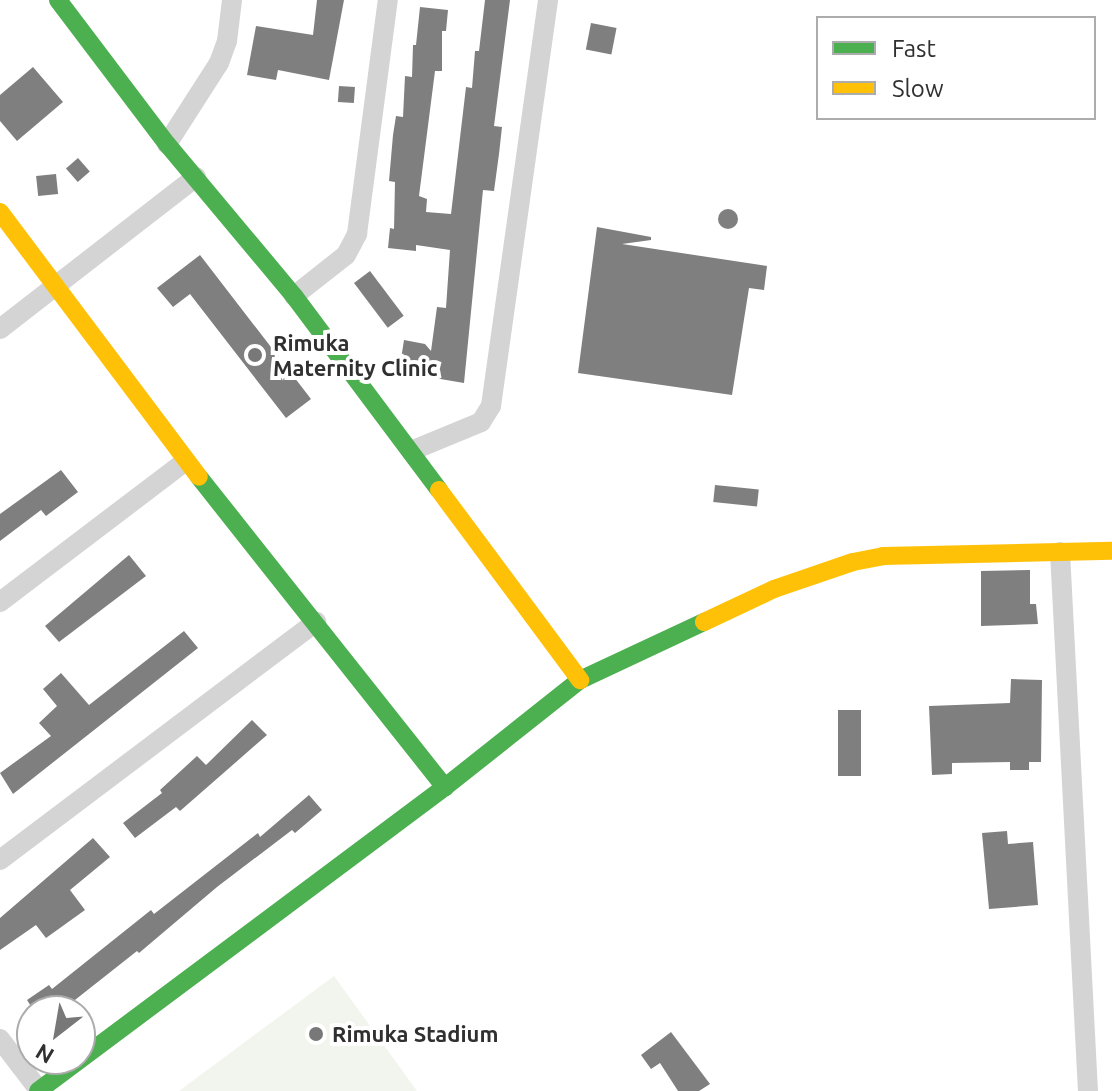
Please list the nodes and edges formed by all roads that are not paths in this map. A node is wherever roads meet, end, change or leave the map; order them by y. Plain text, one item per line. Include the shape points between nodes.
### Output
1 (58, 0) edge
2 (232, 0) edge
3 (388, 0) edge
4 (548, 0) edge
5 (167, 144) junction
6 (196, 177) junction
7 (0, 212) edge
8 (56, 289) junction
9 (294, 296) junction
10 (0, 329) edge
11 (411, 451) junction
12 (186, 461) junction
13 (1112, 551) edge
14 (1060, 552) junction
15 (0, 602) edge
16 (316, 622) junction
17 (580, 680) junction
18 (445, 787) junction
19 (0, 860) edge
20 (0, 1039) edge
21 (39, 1090) edge
22 (1088, 1091) edge

1 - 5 street
2 - 5 street via 219,63
3 - 9 street via 357,234 346,255
4 - 11 street via 491,406 481,422
5 - 6 street
6 - 8 street
6 - 9 street
7 - 8 street
8 - 10 street
8 - 12 street
9 - 11 street
11 - 17 street
12 - 15 street
12 - 16 street
13 - 14 street
14 - 17 street via 883,556 853,562 774,589
14 - 22 street
16 - 18 street
16 - 19 street
17 - 18 street
18 - 21 street
20 - 21 street

